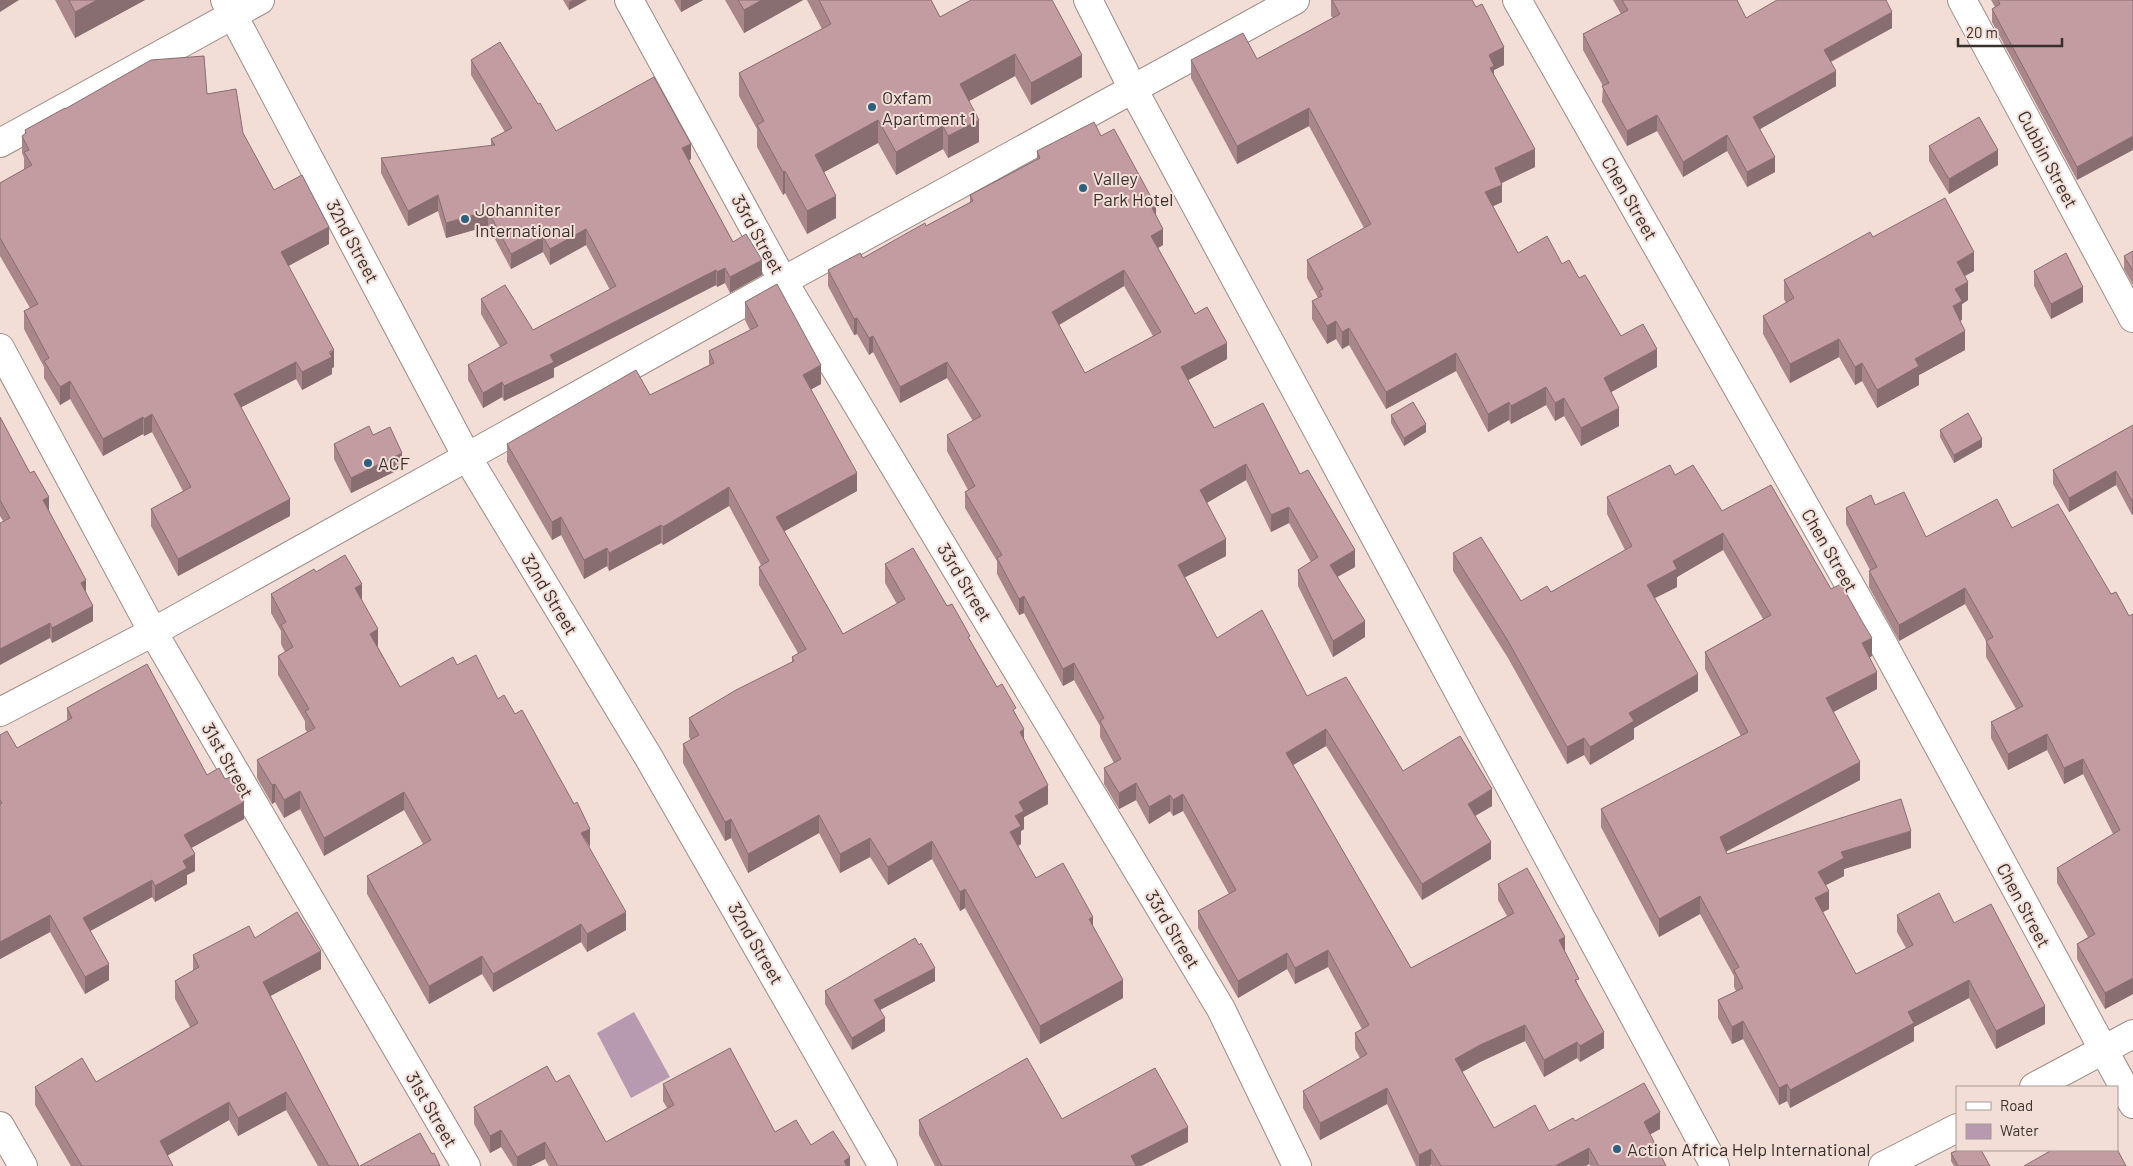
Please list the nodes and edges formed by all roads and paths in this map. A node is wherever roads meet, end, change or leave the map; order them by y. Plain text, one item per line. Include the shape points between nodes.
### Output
1 (260, 0) edge
2 (629, 0) edge
3 (1088, 0) edge
4 (1295, 0) edge
5 (1517, 0) edge
6 (1962, 0) edge
7 (228, 7) edge
8 (1133, 89) junction
9 (0, 143) edge
10 (783, 281) junction
11 (2133, 318) edge
12 (0, 348) edge
13 (467, 457) junction
14 (153, 632) junction
15 (0, 712) edge
16 (2133, 1034) edge
17 (2103, 1051) junction
18 (2036, 1086) edge
19 (2133, 1104) edge
20 (0, 1126) edge
21 (1956, 1129) edge
22 (23, 1166) edge
23 (466, 1166) edge
24 (884, 1166) edge
25 (1297, 1166) edge
26 (1716, 1166) edge
27 (1883, 1166) edge

1 - 7 street
2 - 10 street, 33rd Street
3 - 8 street
4 - 8 street
5 - 17 street, Chen Street via 1872,624
6 - 11 street, Cubbin Street
7 - 9 street
7 - 13 street, 32nd Street
8 - 10 street
8 - 26 street
10 - 13 street
10 - 25 street, 33rd Street via 1221,1009
12 - 14 street, 31st Street
13 - 14 street
13 - 24 street, 32nd Street via 649,758
14 - 15 street
14 - 23 street, 31st Street
16 - 17 street
17 - 18 street
17 - 19 street, Chen Street
20 - 22 street
21 - 27 street

